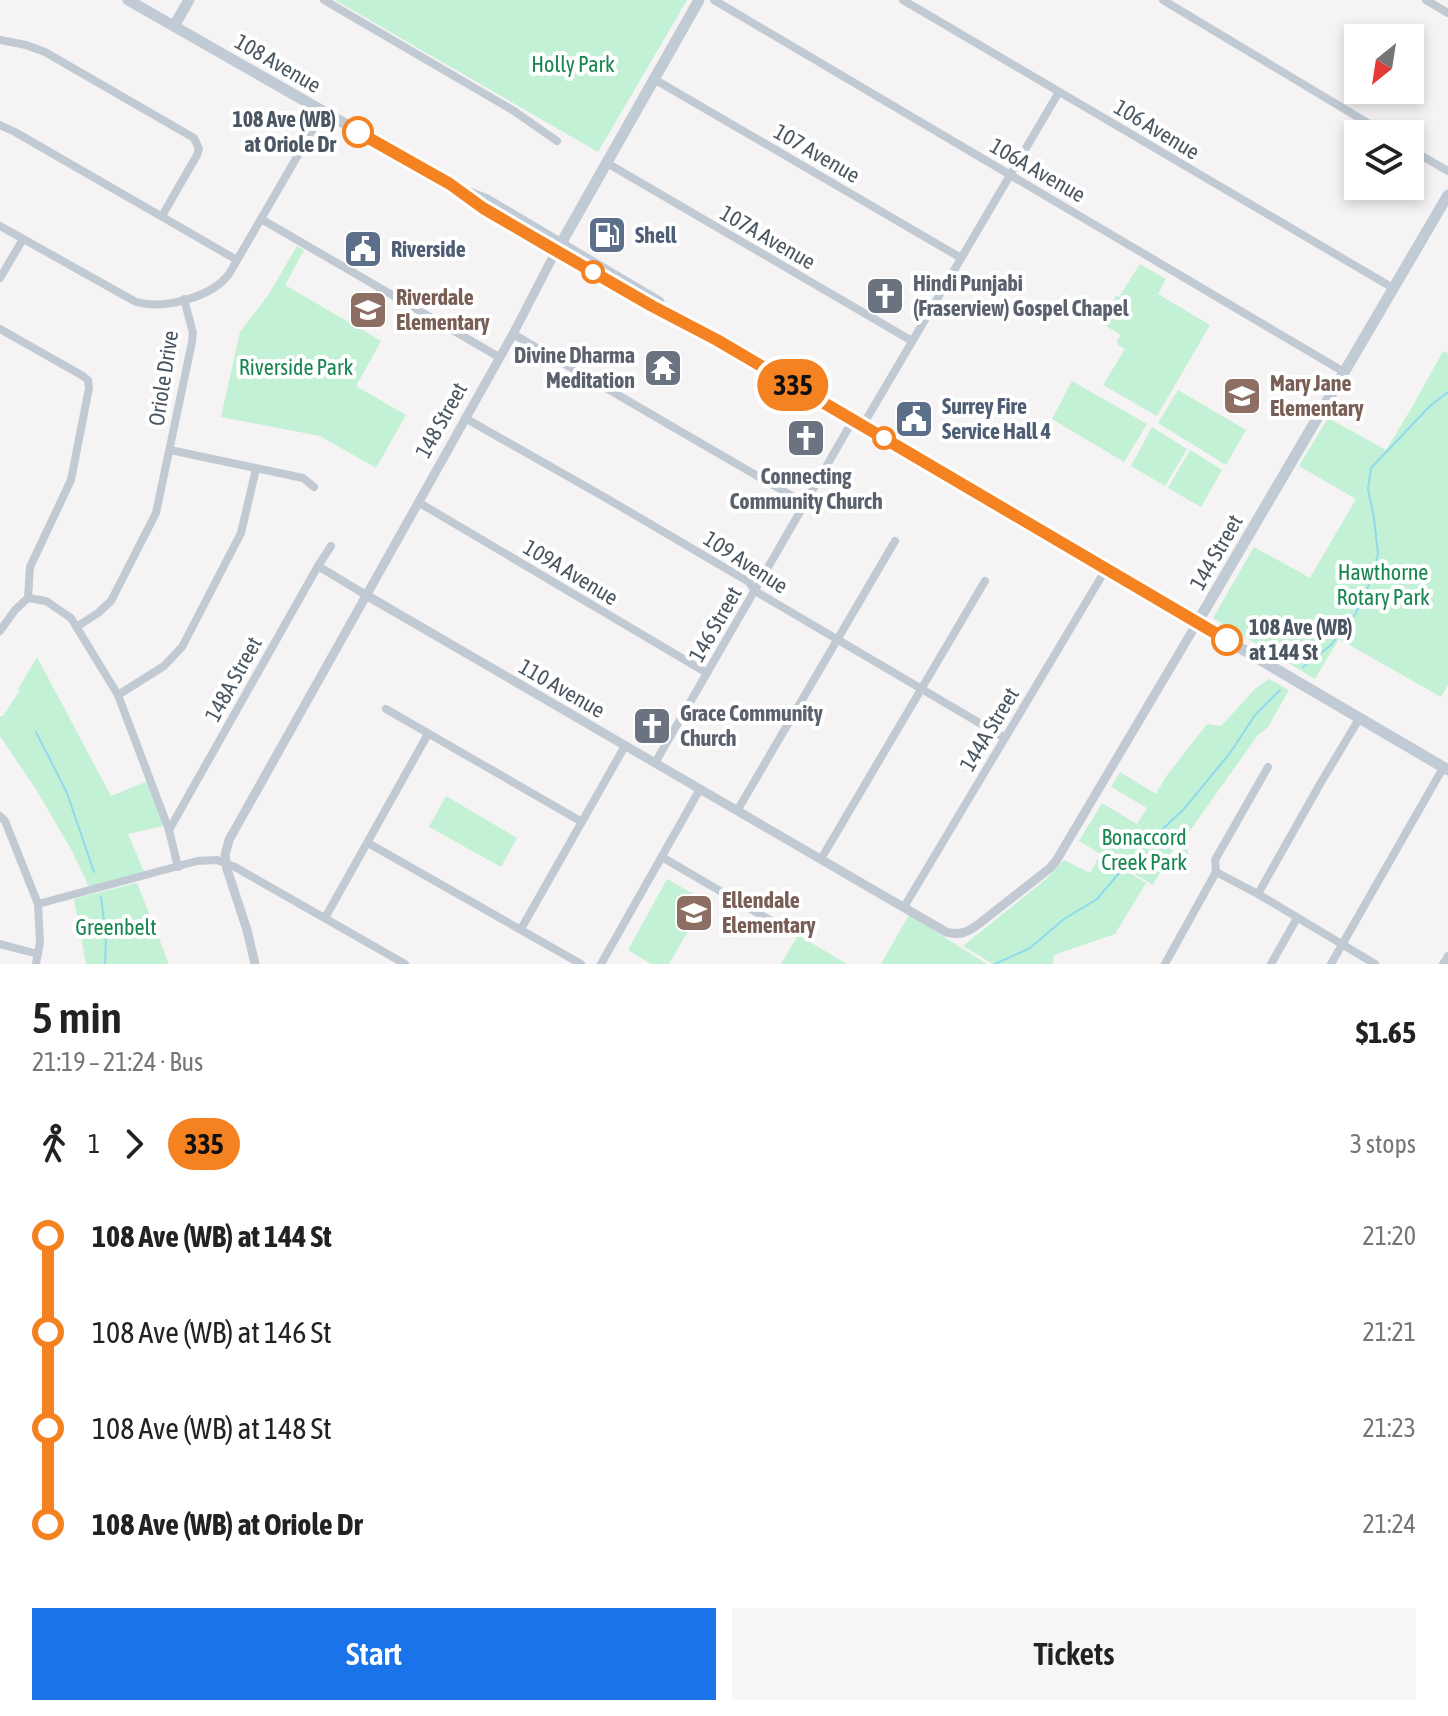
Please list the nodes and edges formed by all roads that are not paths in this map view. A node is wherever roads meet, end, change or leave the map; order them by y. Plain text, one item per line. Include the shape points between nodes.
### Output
1 (128, 0) edge
2 (189, 0) edge
3 (324, 0) edge
4 (699, 0) edge
5 (714, 0) edge
6 (903, 0) edge
7 (1163, 0) edge
8 (1426, 0) edge
9 (1448, 13) edge
10 (174, 26) junction
11 (0, 40) edge
12 (654, 79) junction
13 (1059, 92) junction
14 (323, 112) junction
15 (1363, 120) edge
16 (0, 125) edge
17 (557, 141) dead end
18 (1424, 157) edge
19 (607, 163) junction
20 (1448, 171) edge
21 (1010, 174) junction
22 (1448, 195) edge
23 (162, 216) junction
24 (261, 219) junction
25 (0, 226) edge
26 (23, 239) junction
27 (558, 247) junction
28 (961, 258) junction
29 (237, 260) junction
30 (0, 278) edge
31 (1393, 288) junction
32 (184, 299) junction
33 (0, 329) edge
34 (513, 334) junction
35 (912, 341) junction
36 (499, 357) junction
37 (1344, 372) junction
38 (465, 418) junction
39 (858, 423) junction
40 (170, 450) junction
41 (256, 469) junction
42 (314, 487) dead end
43 (418, 502) junction
44 (804, 503) junction
45 (895, 541) dead end
46 (331, 546) dead end
47 (318, 566) junction
48 (1106, 569) junction
49 (985, 581) dead end
50 (755, 591) junction
51 (366, 595) junction
52 (28, 598) junction
53 (1197, 623) junction
54 (78, 626) junction
55 (0, 631) edge
56 (837, 640) junction
57 (707, 673) junction
58 (921, 689) junction
59 (118, 695) junction
60 (386, 709) dead end
61 (1359, 719) junction
62 (428, 734) junction
63 (1005, 738) junction
64 (625, 746) junction
65 (655, 763) junction
66 (1268, 767) dead end
67 (1447, 769) edge
68 (700, 789) junction
69 (737, 811) junction
70 (0, 816) edge
71 (582, 822) junction
72 (169, 830) junction
73 (368, 843) junction
74 (662, 857) junction
75 (821, 859) junction
76 (226, 862) junction
77 (178, 867) junction
78 (1216, 872) junction
79 (1258, 894) junction
80 (38, 904) junction
81 (904, 907) junction
82 (325, 918) junction
83 (1297, 918) junction
84 (788, 927) dead end
85 (521, 929) junction
86 (956, 934) joint
87 (0, 944) edge
88 (1343, 945) junction
89 (1448, 956) edge
90 (37, 959) edge
91 (393, 961) edge
92 (255, 964) edge
93 (405, 964) edge
94 (581, 964) edge
95 (601, 964) edge
96 (1165, 964) edge
97 (1271, 964) edge
98 (1331, 964) edge
99 (1375, 964) edge
100 (1443, 964) edge

1 - 10 main road, 108 Avenue
2 - 10 main road
3 - 17 street
4 - 12 main road, 148 Street
5 - 21 street, 106A Avenue
6 - 13 street, 106 Avenue
7 - 15 street
8 - 9 street
10 - 14 main road, 108 Avenue
11 - 23 street via 45,52 194,138 197,155
12 - 19 main road, 148 Street
12 - 28 street, 107 Avenue
13 - 21 street, 146 Street
13 - 31 street, 106 Avenue
14 - 24 street, Oriole Drive
14 - 27 main road, 108 Avenue via 487,200
16 - 23 street
18 - 20 street
19 - 27 main road, 148 Street
19 - 35 street, 107A Avenue
21 - 28 street, 146 Street
21 - 37 street, 106A Avenue
22 - 31 main road, 144 Street
23 - 29 street
24 - 29 street, Oriole Drive
24 - 36 street
25 - 26 street
26 - 30 street
26 - 32 street via 136,302 157,305
27 - 34 street, 148 Street
27 - 39 main road, 108 Avenue via 657,300 695,328
28 - 35 street, 146 Street
29 - 32 street, Oriole Drive via 219,286
31 - 37 main road, 144 Street
32 - 40 street, Oriole Drive via 193,333
33 - 52 street via 88,380 89,388 71,480 30,567
34 - 36 street, 148 Street
34 - 44 street
35 - 39 street, 146 Street
36 - 38 street, 148 Street
37 - 53 main road, 144 Street
38 - 43 street, 148 Street
38 - 50 street, 109 Avenue via 749,582
39 - 44 street, 146 Street
39 - 48 main road, 108 Avenue
40 - 41 street
40 - 54 street, Oriole Drive via 156,513 117,592 105,608
41 - 42 street via 303,478
41 - 59 street via 241,533 182,647 164,666
43 - 51 street, 148 Street
43 - 57 street, 109A Avenue
44 - 50 street, 146 Street
45 - 56 street
46 - 47 street, 148A Street
47 - 51 street, 110 Avenue
47 - 72 street, 148A Street
48 - 53 main road, 108 Avenue
48 - 63 street, 144A Street
49 - 58 street
50 - 56 street, 109 Avenue
50 - 57 street, 146 Street
51 - 64 street, 110 Avenue
51 - 76 street, 148 Street via 232,834
52 - 54 street via 55,606
52 - 55 street
53 - 61 main road, 108 Avenue
53 - 86 street, 144 Street via 1056,861 968,932
54 - 59 street
56 - 58 street, 109 Avenue
56 - 69 street
57 - 65 street, 146 Street
58 - 63 street, 109 Avenue
58 - 75 street
59 - 72 street
60 - 62 street
61 - 67 main road, 108 Avenue
61 - 79 street
62 - 71 street
62 - 73 street
63 - 81 street, 144A Street
64 - 65 street, 110 Avenue
64 - 71 street
65 - 68 street, 110 Avenue
66 - 78 street via 1215,860
67 - 88 street
68 - 69 street, 110 Avenue
68 - 74 street
69 - 75 street, 110 Avenue
70 - 80 street
71 - 85 street
72 - 77 street
73 - 82 street
73 - 85 street
74 - 84 street
74 - 95 street
75 - 81 street, 110 Avenue
76 - 77 street via 209,859
76 - 82 street
76 - 92 street
77 - 80 street
78 - 79 street
78 - 96 street
79 - 83 street
80 - 90 street
81 - 86 street, 110 Avenue
82 - 91 street
83 - 88 street
83 - 97 street
85 - 94 street
87 - 90 street
88 - 98 street
88 - 99 street
89 - 100 street
91 - 93 street

